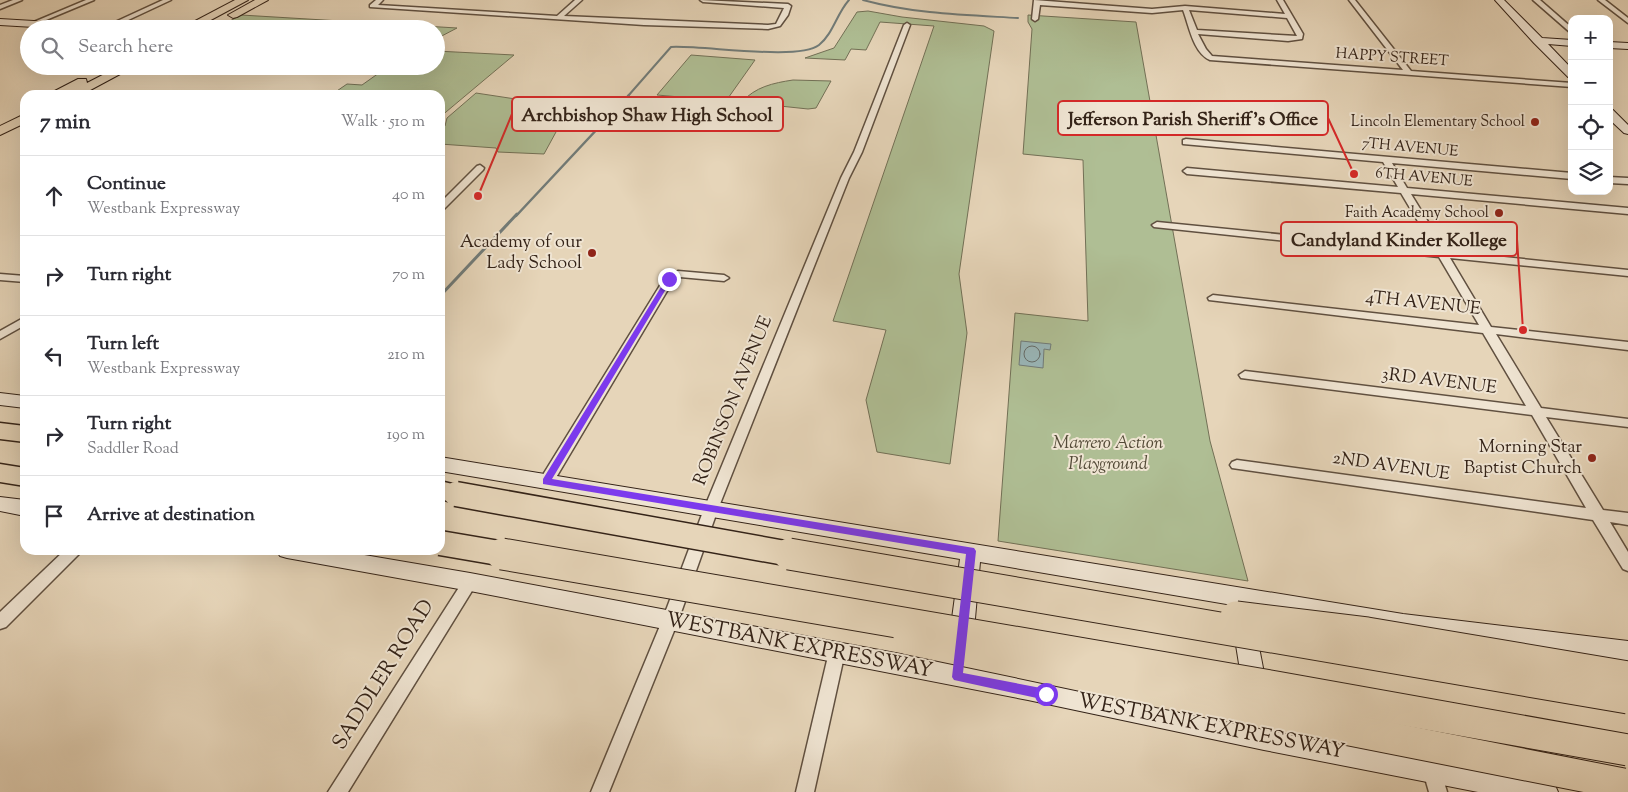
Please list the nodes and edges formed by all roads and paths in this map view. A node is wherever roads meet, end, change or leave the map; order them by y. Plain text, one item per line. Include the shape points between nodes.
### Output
1 (19, 0) edge
2 (91, 0) edge
3 (168, 0) edge
4 (243, 0) edge
5 (262, 0) edge
6 (579, 0) edge
7 (703, 0) edge
8 (1280, 0) edge
9 (1352, 0) edge
10 (1499, 0) edge
11 (1536, 0) edge
12 (1602, 0) edge
13 (377, 1) edge
14 (1037, 1) edge
15 (0, 7) edge
16 (1185, 8) junction
17 (1288, 16) junction
18 (558, 18) junction
19 (1035, 19) dead end
20 (42, 20) edge
21 (123, 20) edge
22 (202, 20) edge
23 (222, 20) edge
24 (1628, 21) edge
25 (0, 22) edge
26 (20, 23) edge
27 (907, 25) dead end
28 (1568, 28) edge
29 (1196, 32) junction
30 (1537, 41) junction
31 (1568, 43) edge
32 (1613, 45) edge
33 (1626, 47) edge
34 (1568, 71) edge
35 (1408, 72) junction
36 (92, 75) edge
37 (111, 75) edge
38 (1568, 85) edge
39 (63, 90) edge
40 (82, 90) edge
41 (20, 110) edge
42 (1613, 116) edge
43 (0, 120) edge
44 (20, 121) edge
45 (0, 131) edge
46 (1628, 131) edge
47 (1186, 142) dead end
48 (1386, 160) junction
49 (480, 168) dead end
50 (1187, 171) dead end
51 (1568, 176) edge
52 (1613, 180) edge
53 (1628, 182) edge
54 (1404, 190) junction
55 (445, 203) edge
56 (1628, 211) edge
57 (1156, 225) dead end
58 (1442, 253) junction
59 (1628, 273) edge
60 (0, 277) edge
61 (724, 278) dead end
62 (20, 279) edge
63 (1213, 298) dead end
64 (20, 323) edge
65 (1487, 329) junction
66 (0, 336) edge
67 (1628, 346) edge
68 (1245, 375) dead end
69 (0, 399) edge
70 (20, 401) edge
71 (1537, 412) junction
72 (0, 417) edge
73 (20, 419) edge
74 (1628, 424) edge
75 (0, 431) edge
76 (20, 433) edge
77 (445, 465) edge
78 (1237, 465) dead end
79 (0, 473) edge
80 (20, 476) edge
81 (546, 482) junction
82 (0, 486) edge
83 (20, 488) edge
84 (445, 492) edge
85 (0, 504) edge
86 (20, 507) edge
87 (712, 509) junction
88 (1599, 516) junction
89 (1628, 519) edge
90 (445, 544) edge
91 (971, 551) junction
92 (70, 555) edge
93 (316, 555) edge
94 (1628, 565) edge
95 (907, 575) junction
96 (470, 582) junction
97 (739, 595) junction
98 (1239, 596) junction
99 (670, 621) junction
100 (0, 622) edge
101 (1628, 651) edge
102 (837, 652) junction
103 (958, 677) junction
104 (1628, 677) edge
105 (1628, 698) edge
106 (1264, 738) junction
107 (1628, 750) edge
108 (1435, 782) edge
109 (1626, 785) edge
110 (337, 792) edge
111 (600, 792) edge
112 (805, 792) edge
113 (1544, 792) edge

1 - 15 street
2 - 20 street
3 - 21 street
4 - 22 main road
5 - 23 main road
6 - 18 street
7 - 18 street via 786,5 785,15 778,25 768,27
8 - 17 street
9 - 35 street
10 - 30 main road
11 - 28 street
12 - 24 street
13 - 18 street via 372,6
14 - 16 street via 1152,11
14 - 19 street
16 - 17 street
16 - 29 street
17 - 29 street via 1300,38
25 - 26 main road
27 - 87 street, ROBINSON AVENUE
29 - 35 street, HAPPY STREET via 1205,56 1210,58
30 - 31 main road
30 - 34 main road
32 - 33 main road
35 - 38 street, HAPPY STREET
36 - 39 main road
37 - 40 main road
41 - 43 main road
42 - 46 main road
44 - 45 main road
47 - 48 street, 7TH AVENUE
48 - 51 street, 7TH AVENUE
48 - 54 street
49 - 55 street
50 - 54 street, 6TH AVENUE
52 - 53 street
54 - 56 street, 6TH AVENUE
54 - 58 street
57 - 58 street
58 - 59 street
58 - 65 street
60 - 62 street
61 - 81 street via 678,274 669,279
63 - 65 street, 4TH AVENUE
64 - 66 street
65 - 67 street, 4TH AVENUE
65 - 71 street
68 - 71 street, 3RD AVENUE
69 - 70 main road
71 - 74 street, 3RD AVENUE
71 - 88 street
72 - 73 highway
75 - 76 highway
77 - 81 main road
78 - 88 street, 2ND AVENUE
79 - 80 highway
81 - 87 main road
82 - 83 highway
84 - 95 highway, bridge
85 - 86 main road
87 - 91 main road
87 - 99 street, ROBINSON AVENUE
88 - 89 street, 2ND AVENUE
88 - 94 street
90 - 97 highway, WESTBANK EXPRESSWAY, bridge
91 - 98 main road
91 - 103 main road
92 - 100 street
93 - 96 main road, WESTBANK EXPRESSWAY
95 - 104 highway, bridge via 1367,633
95 - 105 highway, bridge
96 - 99 main road, WESTBANK EXPRESSWAY
96 - 110 street, SADDLER ROAD
97 - 107 highway, WESTBANK EXPRESSWAY, bridge
97 - 109 highway, bridge via 771,610
98 - 101 main road via 1403,624
98 - 106 main road
99 - 102 main road, WESTBANK EXPRESSWAY
99 - 111 street, ROBINSON AVENUE
102 - 103 main road, WESTBANK EXPRESSWAY
102 - 112 street
103 - 106 main road, WESTBANK EXPRESSWAY
106 - 108 main road, WESTBANK EXPRESSWAY
108 - 113 main road, WESTBANK EXPRESSWAY

